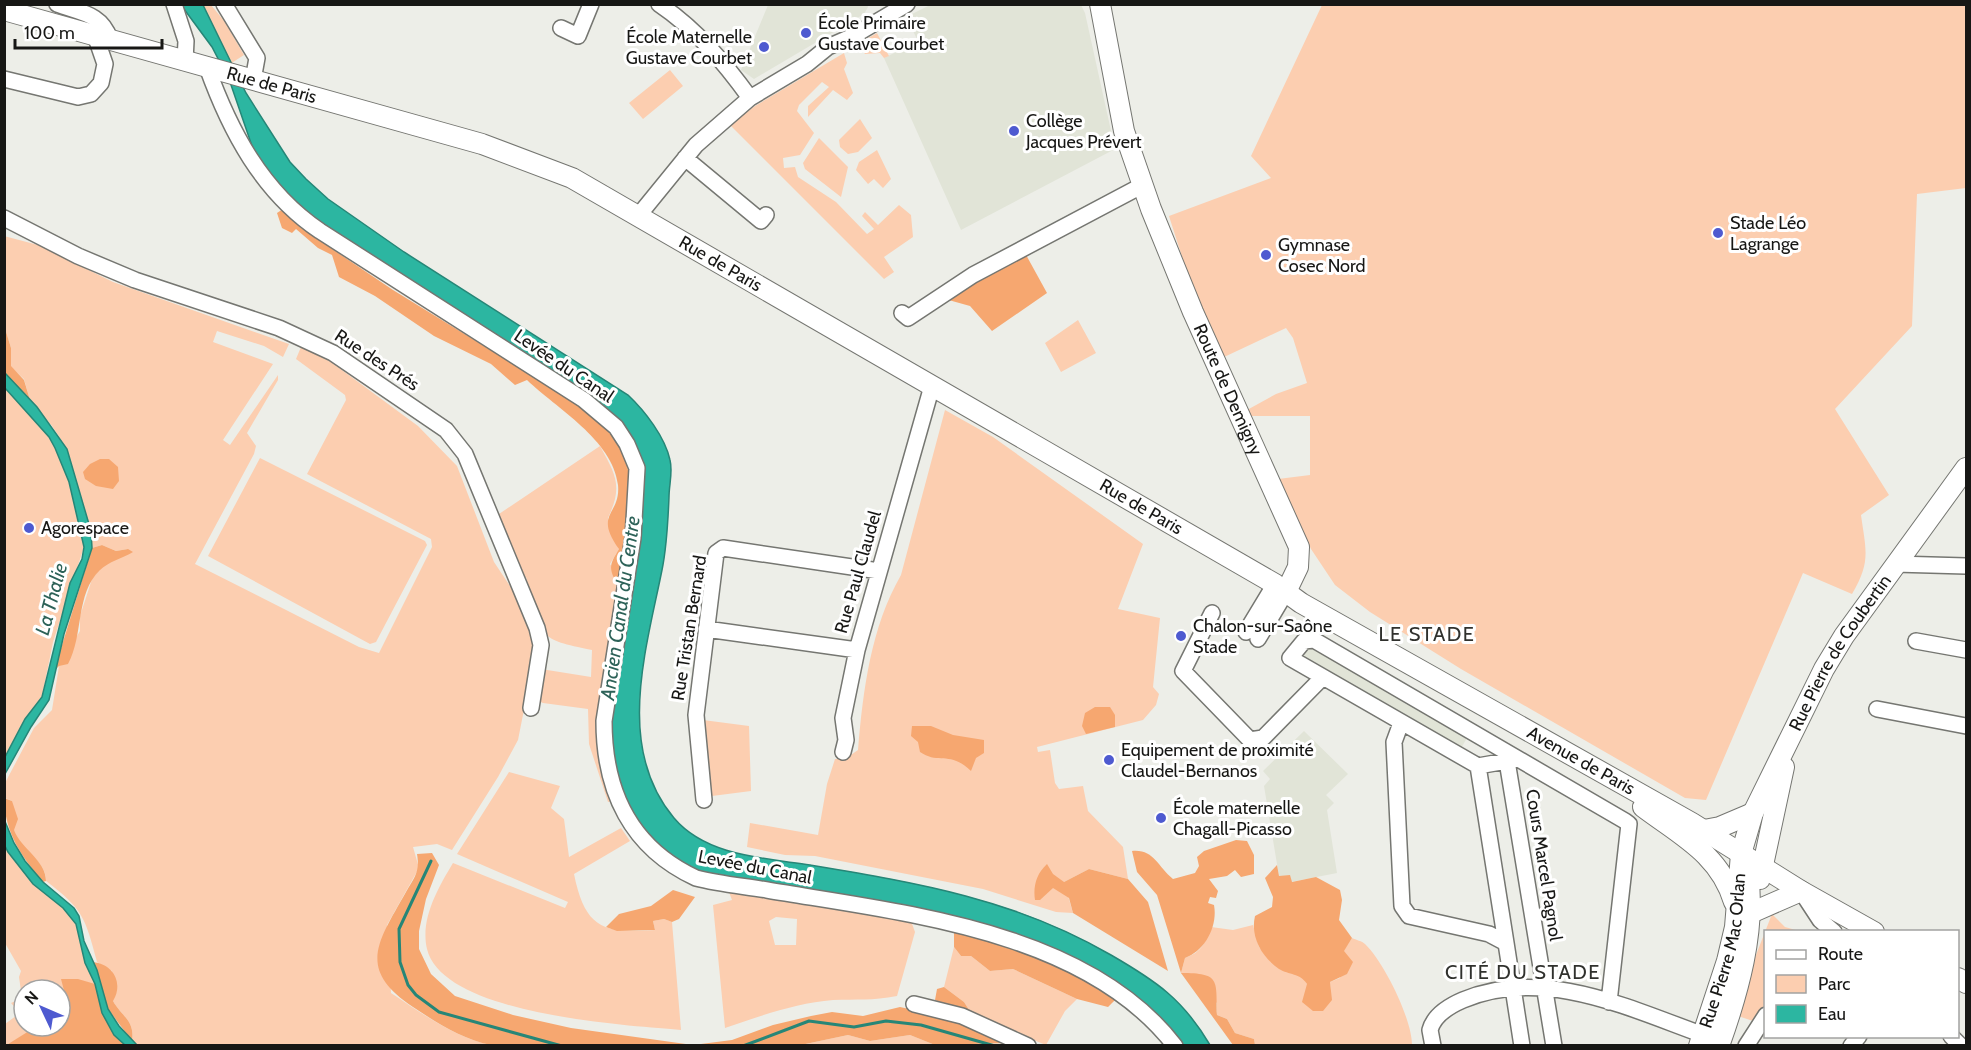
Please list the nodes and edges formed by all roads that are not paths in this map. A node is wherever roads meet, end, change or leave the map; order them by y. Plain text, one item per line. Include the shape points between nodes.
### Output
1 (57, 4) edge
2 (224, 4) edge
3 (591, 4) edge
4 (660, 4) edge
5 (907, 4) edge
6 (1100, 4) edge
7 (176, 9) edge
8 (4, 10) edge
9 (885, 10) edge
10 (561, 28) dead end
11 (102, 37) junction
12 (185, 60) junction
13 (212, 68) junction
14 (4, 79) edge
15 (251, 79) junction
16 (750, 98) junction
17 (685, 158) junction
18 (1143, 185) junction
19 (639, 215) junction
20 (766, 215) dead end
21 (4, 218) edge
22 (902, 313) dead end
23 (928, 395) junction
24 (1966, 468) edge
25 (1895, 564) junction
26 (1966, 566) edge
27 (879, 571) junction
28 (1280, 588) junction
29 (1212, 613) dead end
30 (706, 629) junction
31 (1252, 636) dead end
32 (1916, 641) dead end
33 (857, 650) junction
34 (1966, 651) edge
35 (1323, 677) junction
36 (531, 708) dead end
37 (1877, 709) dead end
38 (1401, 723) junction
39 (1966, 726) edge
40 (1788, 746) junction
41 (843, 752) dead end
42 (1513, 760) junction
43 (1584, 763) junction
44 (1478, 766) junction
45 (704, 800) dead end
46 (1753, 813) junction
47 (1704, 830) junction
48 (1750, 859) junction
49 (1801, 891) junction
50 (1746, 913) junction
51 (1832, 930) edge
52 (1870, 930) edge
53 (1506, 944) junction
54 (1514, 986) junction
55 (1544, 988) junction
56 (1609, 1002) junction
57 (914, 1004) dead end
58 (1764, 1018) edge
59 (1711, 1042) edge
60 (1028, 1046) edge
61 (1175, 1046) edge
62 (1433, 1046) edge
63 (1522, 1046) edge
64 (1554, 1046) edge
65 (1746, 1046) edge

1 - 11 street via 98,19 105,26
2 - 15 street via 257,58
3 - 10 street via 578,36
4 - 16 street via 710,47
5 - 9 street
6 - 18 main road, Route de Demigny via 1124,131
7 - 12 street via 187,44
8 - 11 main road, Rue de Paris
9 - 16 street via 853,36 828,46 807,64
11 - 12 main road, Rue de Paris
11 - 14 street via 105,64 101,83 91,94 78,97
12 - 13 main road, Rue de Paris
13 - 15 main road, Rue de Paris
13 - 61 street, Levée du Canal via 220,104 244,149 269,186 293,211 584,400 616,427 627,444 637,468 633,538 604,738 616,795 637,834 675,868 696,878 971,928 1045,954 1094,977 1133,1004 1159,1025
15 - 19 main road, Rue de Paris via 527,159 572,178
16 - 17 street
17 - 19 street
17 - 20 street via 761,221
18 - 22 street via 973,275 908,318
18 - 28 main road, Route de Demigny via 1192,312 1299,547 1299,567
19 - 23 main road, Rue de Paris
21 - 36 street, Rue des Prés via 135,280 279,328 333,353 446,430 465,454 537,628 541,645
23 - 27 street, Rue Paul Claudel
23 - 28 main road, Rue de Paris
24 - 25 main road, Rue Pierre de Coubertin
25 - 26 street
25 - 40 main road, Rue Pierre de Coubertin via 1830,660
27 - 30 street, Rue Tristan Bernard via 723,548 716,553
27 - 33 street, Rue Paul Claudel
28 - 31 street
28 - 43 main road, Avenue de Paris
29 - 35 street via 1183,671 1245,736 1257,741 1263,738
30 - 33 street
30 - 45 street, Rue Tristan Bernard via 696,715
32 - 34 street
33 - 41 street, Rue Paul Claudel via 843,718
35 - 38 street
35 - 42 street via 1290,658 1309,638
37 - 39 street
38 - 44 street
38 - 53 street via 1394,742 1400,897 1404,912 1495,936
40 - 46 main road, Rue Pierre de Coubertin
40 - 48 main road
42 - 44 street
42 - 55 street, Cours Marcel Pagnol
42 - 56 street via 1629,824
43 - 47 main road, Avenue de Paris
43 - 50 main road via 1710,858
44 - 53 street
46 - 47 main road
46 - 48 main road, Rue Pierre de Coubertin
47 - 48 main road, Avenue de Paris
48 - 49 main road, Avenue de Paris
48 - 50 main road, Rue Pierre Mac Orlan
49 - 50 main road
49 - 51 street
49 - 52 main road, Avenue de Paris
50 - 59 main road, Rue Pierre Mac Orlan
53 - 54 street
54 - 55 street
54 - 62 street via 1472,996 1441,1012 1430,1030
54 - 63 street
55 - 56 street
55 - 64 street, Cours Marcel Pagnol
56 - 59 street via 1648,1012
57 - 60 street via 962,1016
58 - 65 street

